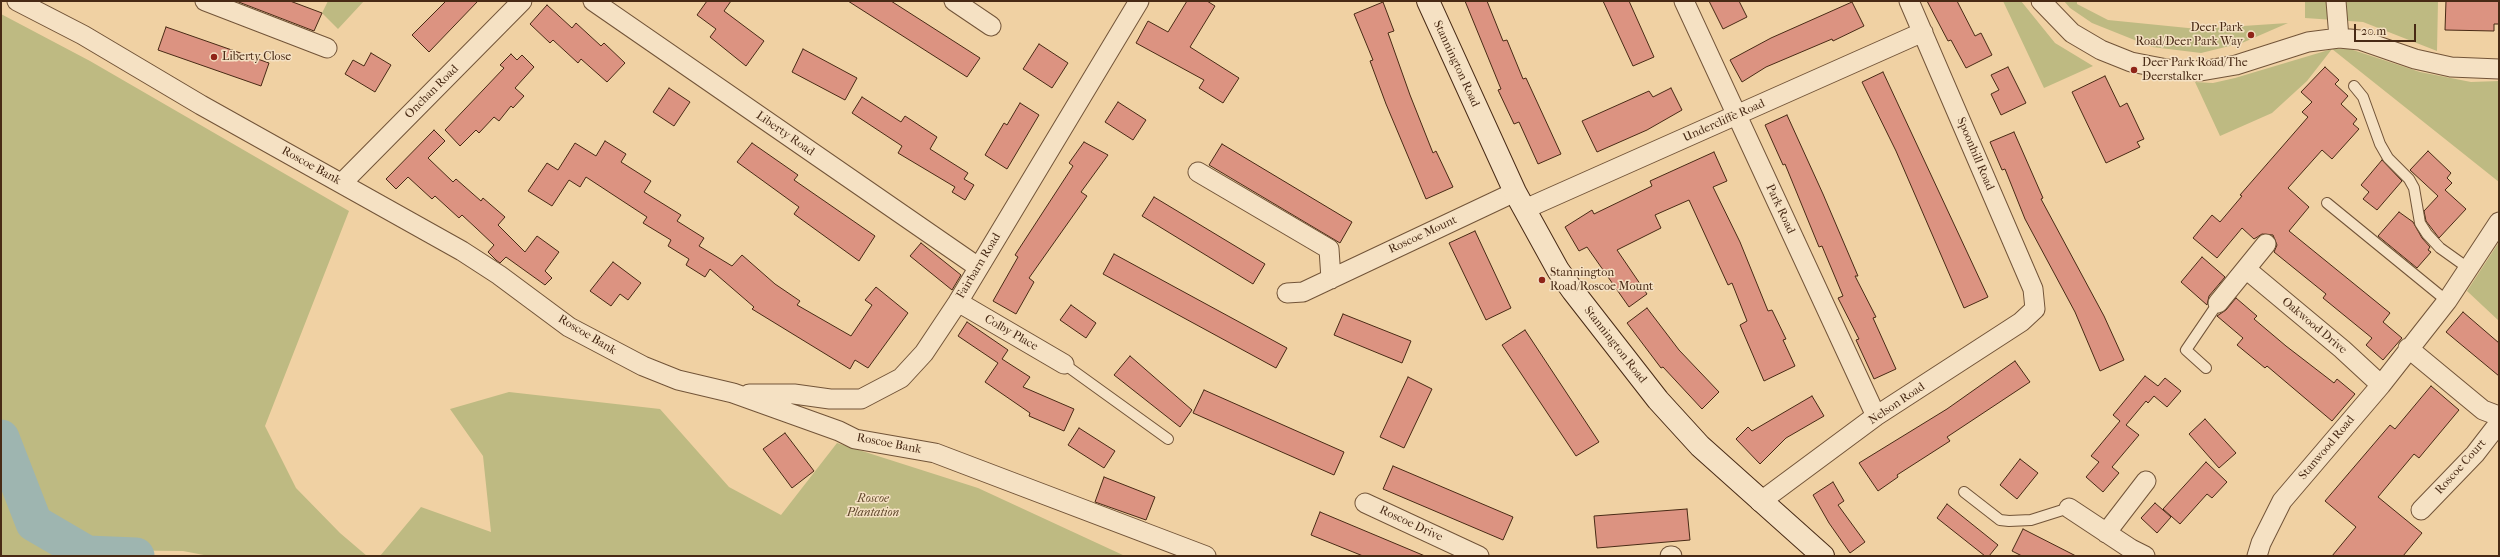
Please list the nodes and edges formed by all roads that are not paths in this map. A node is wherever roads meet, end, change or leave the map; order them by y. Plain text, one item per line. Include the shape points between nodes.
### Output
1 (17, 1) edge
2 (205, 1) edge
3 (522, 1) edge
4 (593, 1) edge
5 (954, 1) edge
6 (1139, 1) edge
7 (1428, 1) edge
8 (1684, 1) edge
9 (1909, 1) edge
10 (2041, 1) edge
11 (2336, 1) edge
12 (991, 26) dead end
13 (1922, 32) junction
14 (2339, 38) junction
15 (327, 48) dead end
16 (2499, 69) edge
17 (2354, 86) dead end
18 (1736, 115) junction
19 (1198, 172) dead end
20 (342, 183) junction
21 (1520, 201) junction
22 (2328, 203) dead end
23 (2499, 222) edge
24 (2266, 244) dead end
25 (978, 267) junction
26 (2468, 268) junction
27 (2246, 269) junction
28 (1331, 279) junction
29 (1287, 293) dead end
30 (2447, 301) junction
31 (958, 302) junction
32 (2218, 303) joint
33 (2035, 308) joint
34 (2408, 348) junction
35 (1064, 364) joint
36 (2206, 368) dead end
37 (2381, 385) junction
38 (733, 394) junction
39 (1876, 416) junction
40 (2499, 416) edge
41 (2499, 423) edge
42 (1168, 439) dead end
43 (2146, 481) dead end
44 (1964, 492) dead end
45 (1760, 502) junction
46 (1365, 503) dead end
47 (2069, 508) joint
48 (2421, 510) dead end
49 (2106, 533) junction
50 (1206, 556) edge
51 (1479, 556) edge
52 (1823, 556) edge
53 (2145, 556) edge
54 (2257, 556) edge

1 - 20 street, Roscoe Bank via 82,35
2 - 15 street
3 - 20 street, Onchan Road
4 - 25 street, Liberty Road
5 - 12 street
6 - 25 street, Fairbarn Road
7 - 21 main road, Stannington Road
8 - 18 street, Park Road
9 - 13 street, Spoonhill Road
10 - 14 street via 2072,33 2101,50 2131,62 2168,70 2201,71 2236,65 2308,42
11 - 14 street
13 - 18 street, Undercliffe Road
13 - 33 street, Spoonhill Road via 2033,289
14 - 16 street via 2360,40 2415,59 2451,67
17 - 26 lane via 2363,97 2380,144 2388,158 2409,179 2414,188 2420,223 2440,248
18 - 21 street, Undercliffe Road
18 - 39 street, Park Road
19 - 28 street via 1329,249
20 - 38 street, Roscoe Bank via 462,251 499,275 568,327 678,380
21 - 28 street, Roscoe Mount
21 - 45 main road, Stannington Road via 1558,270 1613,345 1700,446
22 - 30 lane
23 - 26 street, Stanwood Road
24 - 27 street
25 - 31 street, Fairbarn Road
26 - 30 street, Stanwood Road
27 - 32 street
27 - 37 street, Oakwood Drive
28 - 29 street, Roscoe Mount via 1303,292
30 - 34 street, Stanwood Road
31 - 35 street, Colby Place
31 - 38 street, Fairbarn Road via 924,354 901,378 861,399 830,400 794,394
32 - 36 lane via 2186,350
33 - 39 street, Nelson Road via 2021,322
34 - 37 street, Stanwood Road
34 - 40 street via 2483,410
35 - 42 lane
37 - 54 street, Stanwood Road via 2282,501
38 - 50 street, Roscoe Bank via 840,431 855,439 935,453
39 - 45 street, Nelson Road
41 - 48 street, Roscoe Court via 2475,454
43 - 49 street
44 - 47 lane via 2000,520 2031,520
45 - 52 main road, Stannington Road
46 - 51 street, Roscoe Drive
47 - 49 street
49 - 53 street

